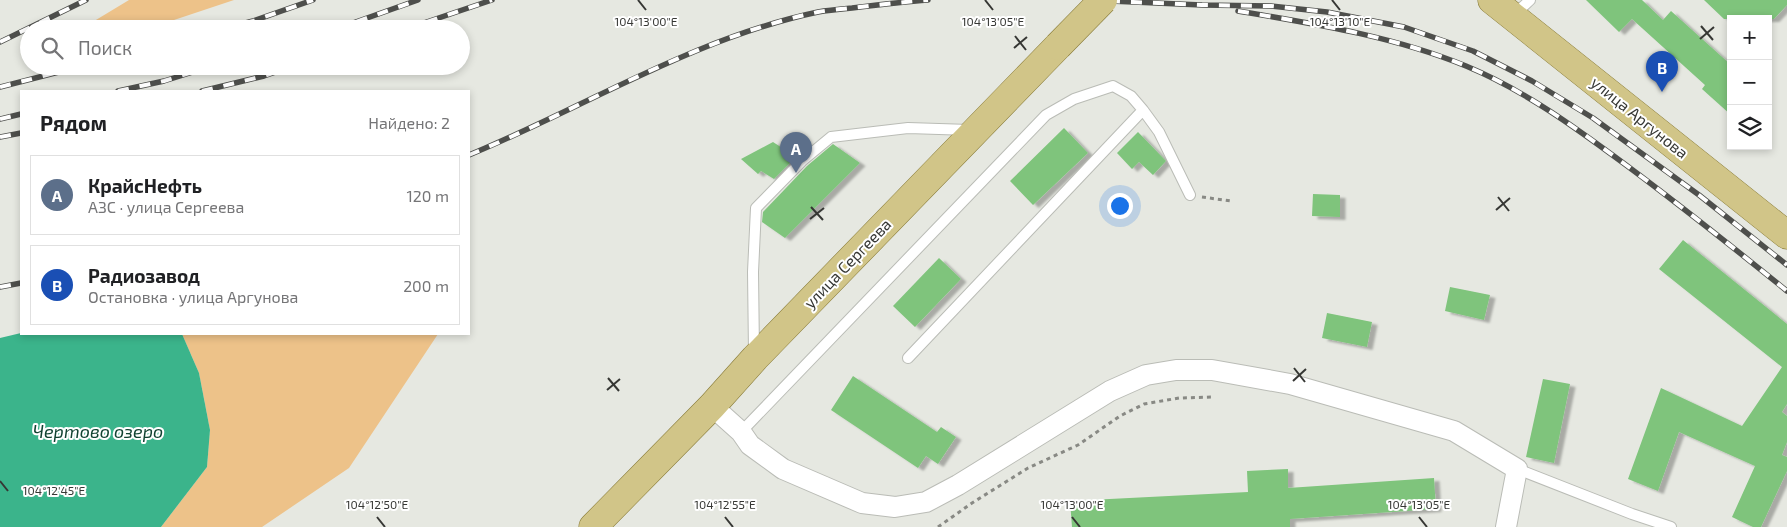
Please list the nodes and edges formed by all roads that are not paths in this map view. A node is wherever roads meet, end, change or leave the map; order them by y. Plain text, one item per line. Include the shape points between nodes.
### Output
1 (1103, 0) edge
2 (1512, 5) edge
3 (1143, 110) junction
4 (976, 130) junction
5 (1190, 195) road end
6 (1787, 235) edge
7 (755, 358) junction
8 (908, 358) dead end
9 (712, 406) junction
10 (741, 432) junction
11 (1517, 469) junction
12 (593, 527) edge
13 (1506, 527) edge
14 (1671, 527) edge

1 - 4 main road, улица Сергеева, bridge
2 - 6 main road, улица Аргунова
3 - 5 lane via 1159,132
3 - 8 lane
3 - 10 lane via 1131,96 1113,86 1074,99 1046,115
4 - 7 main road, улица Сергеева
4 - 7 lane via 908,128 831,137 802,161 756,208 752,272
7 - 9 main road, улица Сергеева
9 - 10 street
9 - 12 main road, улица Сергеева
10 - 11 street via 750,445 783,468 862,503 895,507 926,502 942,494 1110,391 1146,375 1176,370 1212,370 1290,384 1454,431
11 - 13 street
11 - 14 lane

